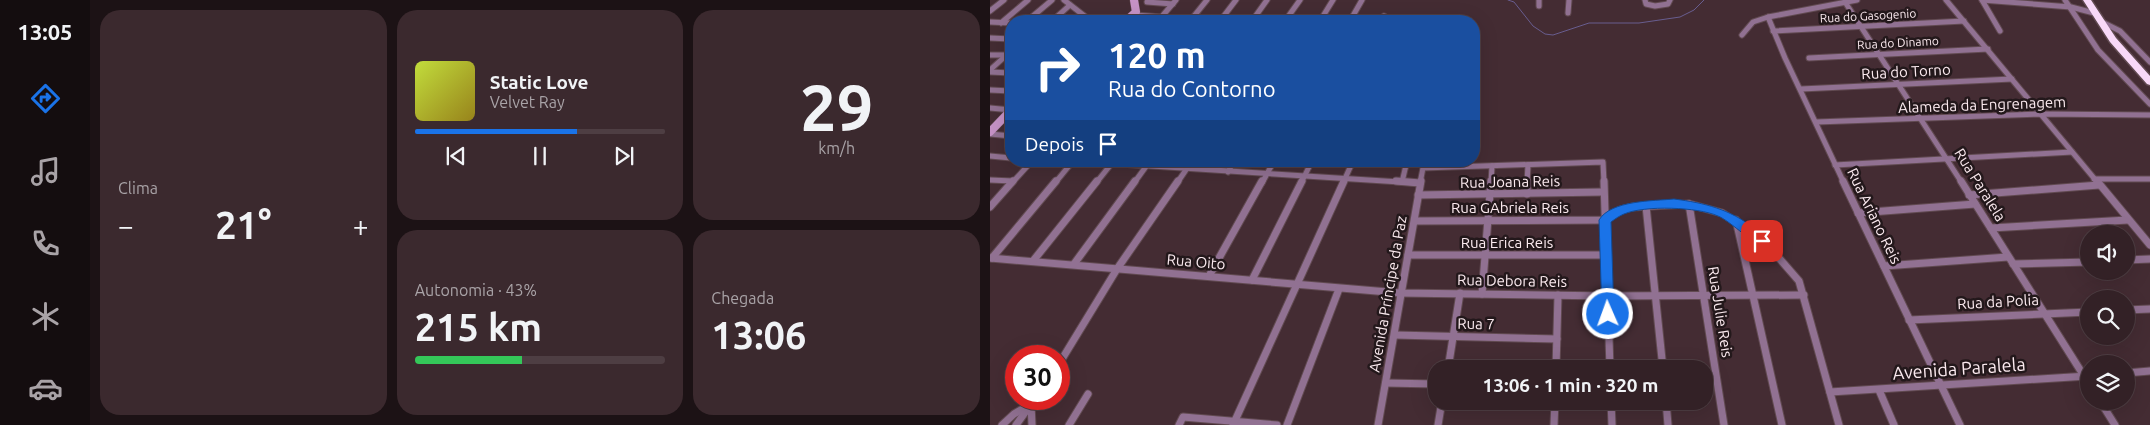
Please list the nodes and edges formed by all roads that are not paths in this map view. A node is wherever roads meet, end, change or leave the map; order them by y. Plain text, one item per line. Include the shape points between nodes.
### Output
1 (1004, 0) edge
2 (1028, 0) edge
3 (1052, 0) edge
4 (1064, 0) edge
5 (1134, 0) edge
6 (1207, 0) edge
7 (1236, 0) edge
8 (1267, 0) edge
9 (1300, 0) edge
10 (1333, 0) edge
11 (1362, 0) edge
12 (1539, 0) edge
13 (1569, 0) edge
14 (1646, 0) edge
15 (1670, 0) edge
16 (1857, 0) edge
17 (1946, 0) edge
18 (1982, 0) edge
19 (2065, 0) edge
20 (2087, 0) edge
21 (1148, 1) edge
22 (1175, 2) edge
23 (1841, 2) edge
24 (1070, 5) junction
25 (1539, 6) dead end
26 (2071, 7) junction
27 (990, 12) edge
28 (1136, 13) junction
29 (1568, 13) dead end
30 (1010, 15) edge
31 (1034, 15) edge
32 (1059, 15) edge
33 (1083, 15) edge
34 (1134, 15) edge
35 (1144, 15) edge
36 (1164, 15) edge
37 (1195, 15) edge
38 (1225, 15) edge
39 (1256, 15) edge
40 (1290, 15) edge
41 (1324, 15) edge
42 (1353, 15) edge
43 (1768, 16) junction
44 (2097, 16) junction
45 (1005, 19) edge
46 (1964, 21) junction
47 (990, 22) edge
48 (1001, 22) junction
49 (1005, 22) edge
50 (1860, 26) junction
51 (1773, 31) junction
52 (2000, 31) dead end
53 (1742, 35) dead end
54 (990, 38) edge
55 (1005, 39) edge
56 (1988, 49) junction
57 (1879, 54) junction
58 (990, 55) edge
59 (1005, 56) edge
60 (1809, 58) dead end
61 (1005, 59) edge
62 (2150, 62) edge
63 (990, 71) edge
64 (1005, 72) edge
65 (2012, 79) junction
66 (2150, 82) edge
67 (1900, 85) junction
68 (1801, 89) junction
69 (990, 90) edge
70 (1005, 91) edge
71 (2150, 104) edge
72 (990, 108) edge
73 (1005, 111) edge
74 (2040, 114) junction
75 (2150, 114) edge
76 (1005, 117) edge
77 (1922, 120) junction
78 (1816, 122) junction
79 (990, 132) edge
80 (1005, 135) edge
81 (2072, 152) junction
82 (990, 156) edge
83 (1005, 157) edge
84 (1947, 159) junction
85 (1835, 164) junction
86 (1528, 165) junction
87 (1480, 166) edge
88 (1492, 166) junction
89 (1026, 167) edge
90 (1068, 167) edge
91 (1109, 167) edge
92 (1146, 167) edge
93 (1171, 167) edge
94 (1231, 167) edge
95 (1271, 167) edge
96 (1309, 167) edge
97 (1351, 167) edge
98 (1406, 167) edge
99 (1458, 167) edge
100 (1187, 169) junction
101 (1228, 172) junction
102 (1267, 174) junction
103 (1304, 176) junction
104 (1346, 179) junction
105 (2094, 179) junction
106 (2150, 179) edge
107 (990, 180) edge
108 (1013, 181) junction
109 (1402, 182) junction
110 (1420, 183) junction
111 (2099, 185) junction
112 (1603, 192) junction
113 (1527, 194) junction
114 (1490, 195) junction
115 (1969, 195) junction
116 (1418, 196) junction
117 (1688, 204) junction
118 (1975, 204) junction
119 (991, 205) edge
120 (1646, 206) junction
121 (1858, 212) junction
122 (1605, 220) junction
123 (1736, 220) junction
124 (2128, 220) junction
125 (1415, 221) junction
126 (1488, 221) junction
127 (1991, 228) junction
128 (2150, 245) edge
129 (1408, 255) junction
130 (1606, 255) junction
131 (1486, 256) junction
132 (2008, 257) junction
133 (991, 258) edge
134 (2150, 259) edge
135 (2135, 260) edge
136 (1033, 261) junction
137 (2080, 262) edge
138 (1074, 264) junction
139 (2013, 264) junction
140 (1884, 266) junction
141 (1117, 269) junction
142 (1208, 276) junction
143 (1252, 280) junction
144 (1296, 284) junction
145 (1339, 289) junction
146 (1400, 293) junction
147 (1460, 293) junction
148 (1482, 294) junction
149 (1558, 295) junction
150 (1656, 295) junction
151 (1703, 295) junction
152 (1752, 295) junction
153 (1804, 295) junction
154 (1608, 296) junction
155 (2150, 309) edge
156 (2135, 310) edge
157 (2080, 312) edge
158 (2044, 313) junction
159 (1910, 320) junction
160 (1395, 335) junction
161 (1454, 337) junction
162 (1557, 339) junction
163 (1070, 346) edge
164 (1450, 360) edge
165 (1556, 360) edge
166 (1610, 360) edge
167 (1662, 360) edge
168 (2080, 367) edge
169 (2150, 371) edge
170 (2135, 372) edge
171 (2080, 376) edge
172 (1386, 383) junction
173 (1428, 384) edge
174 (1940, 385) junction
175 (1879, 390) junction
176 (1830, 392) junction
177 (1088, 394) dead end
178 (1020, 410) edge
179 (1027, 410) edge
180 (1033, 410) edge
181 (1440, 410) edge
182 (1555, 410) edge
183 (1611, 410) edge
184 (1667, 410) edge
185 (2106, 410) edge
186 (1234, 423) edge
187 (1002, 425) edge
188 (1016, 425) edge
189 (1032, 425) edge
190 (1069, 425) edge
191 (1180, 425) edge
192 (1277, 425) edge
193 (1286, 425) edge
194 (1378, 425) edge
195 (1438, 425) edge
196 (1554, 425) edge
197 (1612, 425) edge
198 (1668, 425) edge
199 (1724, 425) edge
200 (1782, 425) edge
201 (1839, 425) edge
202 (1894, 425) edge
203 (1960, 425) edge
204 (2115, 425) edge

1 - 27 street
2 - 30 street
3 - 31 street
4 - 24 street
5 - 28 street
6 - 37 street
7 - 38 street
8 - 39 street
9 - 40 street
10 - 41 street
11 - 42 street
12 - 25 street
13 - 29 street
14 - 15 street via 1646,4 1655,6 1668,4
16 - 23 street
17 - 46 street
18 - 26 street
18 - 52 street
19 - 26 street
20 - 44 highway
21 - 22 street
21 - 28 street
22 - 36 street
23 - 43 street
23 - 50 street, Rua Paralela
24 - 32 street
24 - 33 street
26 - 44 street
26 - 71 street via 2098,50
28 - 34 street
28 - 35 street
43 - 51 street, Rua Ariano Reis
43 - 53 street via 1753,22
44 - 62 street via 2120,31
44 - 66 highway
45 - 48 street
46 - 50 street, Rua do Gasogenio
46 - 56 street
47 - 48 street
48 - 49 street
50 - 51 street, Rua do Gasogenio
50 - 57 street, Rua Paralela
51 - 68 street, Rua Ariano Reis
54 - 55 street
56 - 57 street, Rua do Dinamo
56 - 65 street
57 - 60 street, Rua do Dinamo
57 - 67 street, Rua Paralela
58 - 59 street
61 - 63 street
63 - 64 street
65 - 67 street, Rua do Torno
65 - 74 street
67 - 68 street, Rua do Torno
67 - 77 street, Rua Paralela
68 - 78 street, Rua Ariano Reis
69 - 70 street
72 - 73 street
74 - 75 street, Alameda da Engrenagem
74 - 77 street, Alameda da Engrenagem
74 - 81 street
76 - 79 street
77 - 78 street, Alameda da Engrenagem
77 - 84 street, Rua Paralela
78 - 85 street, Rua Ariano Reis
79 - 80 street
81 - 84 street
81 - 105 street
82 - 83 street
84 - 85 street
84 - 115 street, Rua Paralela
85 - 121 street, Rua Ariano Reis
86 - 88 street
86 - 112 street via 1603,162
86 - 113 street
87 - 88 street, Avenida Príncipe da Paz
88 - 114 street
89 - 108 street
90 - 133 street
91 - 136 street
92 - 138 street
93 - 100 street
94 - 101 street
95 - 102 street
96 - 103 street
97 - 104 street
98 - 109 street
99 - 110 street, Avenida Príncipe da Paz via 1423,168
100 - 101 street
100 - 141 street
101 - 102 street
102 - 103 street
102 - 142 street
103 - 104 street
103 - 143 street
104 - 109 street
104 - 144 street
105 - 106 street
105 - 111 street
107 - 108 street
108 - 119 street
109 - 110 street
110 - 116 street, Avenida Príncipe da Paz
111 - 115 street
111 - 124 street
112 - 113 street, Rua Joana Reis
112 - 122 street
113 - 114 street, Rua Joana Reis
114 - 116 street, Rua Joana Reis
114 - 126 street
115 - 118 street, Rua Paralela
116 - 125 street, Avenida Príncipe da Paz
117 - 120 street
117 - 123 street
117 - 151 street, Rua Julie Reis
118 - 121 street
118 - 127 street, Rua Paralela
120 - 122 street via 1620,210
120 - 150 street
121 - 140 street, Rua Ariano Reis
122 - 126 street, Rua GAbriela Reis
122 - 130 street
123 - 152 street
123 - 153 street via 1772,250 1799,281
124 - 127 street
124 - 128 street
125 - 126 street, Rua GAbriela Reis
125 - 129 street, Avenida Príncipe da Paz
126 - 131 street
127 - 132 street, Rua Paralela
129 - 131 street, Rua Erica Reis
129 - 146 street, Avenida Príncipe da Paz
130 - 131 street, Rua Erica Reis
130 - 154 street
131 - 148 street
132 - 139 street, Rua Paralela
132 - 140 street
133 - 136 street, Rua Oito
134 - 135 street
136 - 138 street, Rua Oito
137 - 139 street
138 - 141 street, Rua Oito
139 - 158 street, Rua Paralela
140 - 159 street, Rua Ariano Reis
141 - 142 street, Rua Oito
141 - 163 street
142 - 143 street, Rua Oito
143 - 144 street, Rua Oito
144 - 145 street, Rua Oito
144 - 186 street
145 - 146 street, Rua Oito
145 - 193 street
146 - 147 street, Rua Debora Reis
146 - 160 street, Avenida Príncipe da Paz
147 - 148 street, Rua Debora Reis
147 - 161 street
148 - 149 street, Rua Debora Reis
149 - 154 street, Rua Debora Reis
149 - 162 street
150 - 151 street, Rua Debora Reis
150 - 154 street, Rua Debora Reis
150 - 167 street
151 - 152 street, Rua Debora Reis
151 - 199 street, Rua Julie Reis
152 - 153 street, Rua Debora Reis
152 - 200 street
153 - 176 street
154 - 166 street
155 - 156 street
157 - 158 street, Rua da Polia
158 - 159 street, Rua da Polia
158 - 168 street, Rua Paralela
159 - 174 street, Rua Ariano Reis
160 - 161 street, Rua 7
160 - 172 street, Avenida Príncipe da Paz
161 - 162 street, Rua 7
161 - 164 street
162 - 165 street
169 - 170 street
171 - 174 street, Avenida Paralela
172 - 173 street
172 - 194 street, Avenida Príncipe da Paz
174 - 175 street, Avenida Paralela
174 - 203 street, Rua Ariano Reis
175 - 176 street, Avenida Paralela
175 - 202 street
176 - 201 street
177 - 190 street
178 - 187 street
179 - 188 street
180 - 189 street
181 - 195 street
182 - 196 street
183 - 197 street
184 - 198 street
185 - 204 street
186 - 191 street via 1184,417
186 - 192 street

